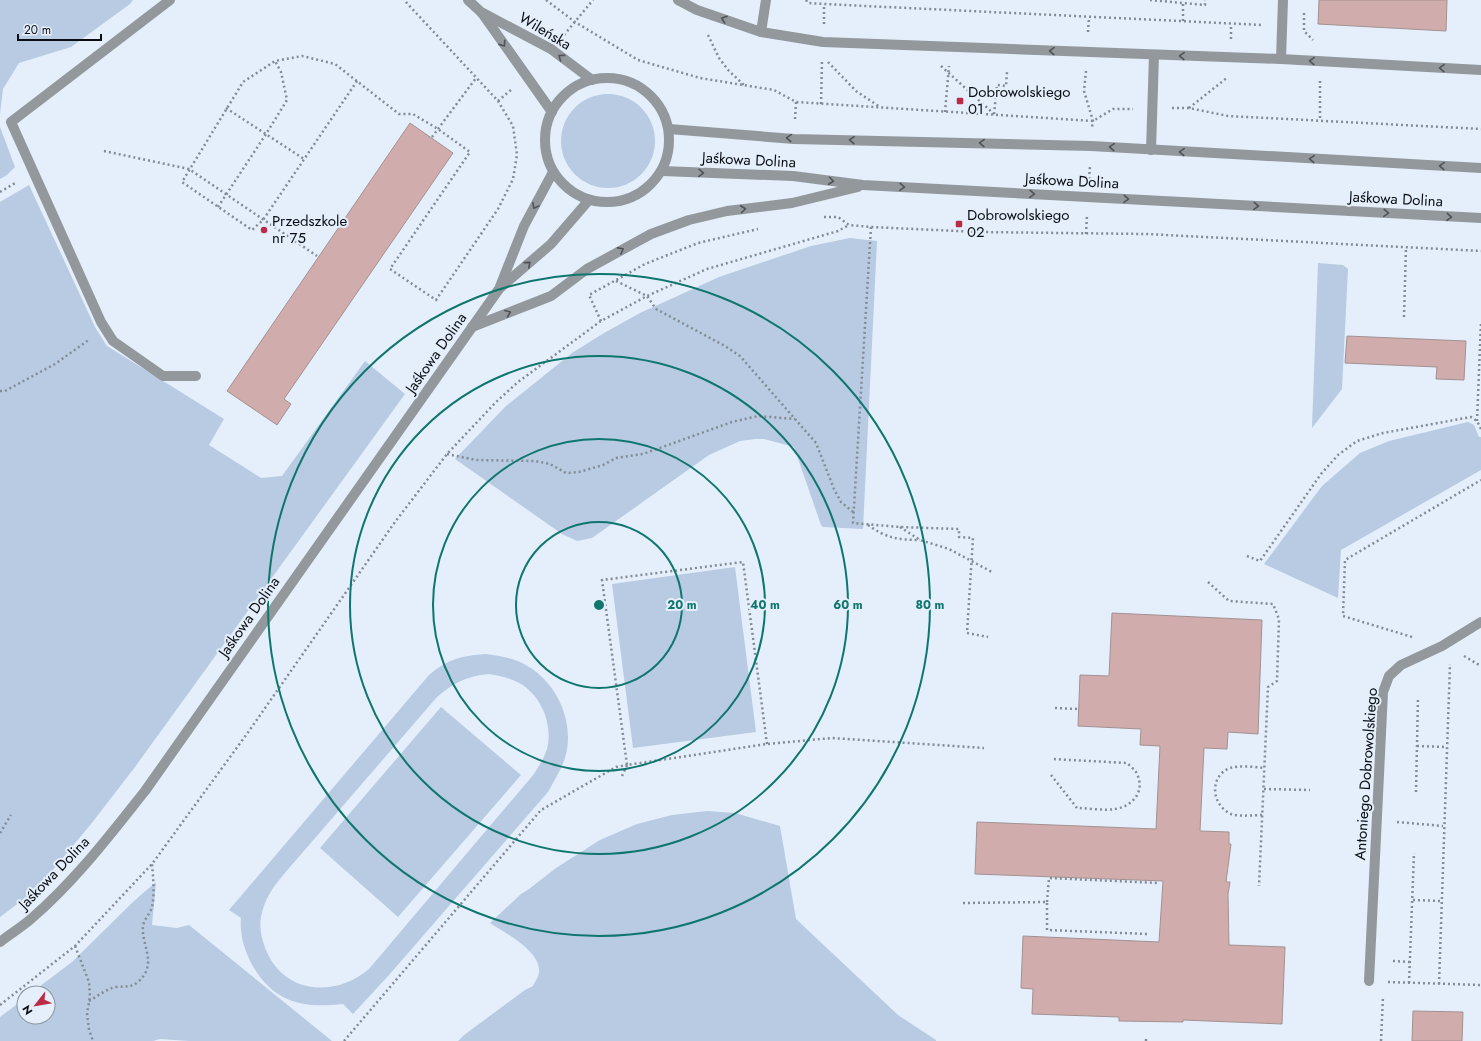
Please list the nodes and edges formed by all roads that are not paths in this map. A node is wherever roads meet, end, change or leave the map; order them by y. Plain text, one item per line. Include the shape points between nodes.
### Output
1 (170, 0) edge
2 (468, 0) edge
3 (678, 0) edge
4 (766, 0) edge
5 (1283, 0) edge
6 (481, 12) junction
7 (761, 32) junction
8 (1154, 54) junction
9 (1281, 59) junction
10 (1481, 70) edge
11 (592, 80) junction
12 (552, 112) junction
13 (669, 129) junction
14 (1151, 150) junction
15 (1481, 168) edge
16 (662, 171) junction
17 (553, 172) junction
18 (863, 185) junction
19 (589, 200) junction
20 (1481, 218) edge
21 (499, 289) junction
22 (472, 327) junction
23 (196, 376) dead end
24 (1481, 622) edge
25 (0, 942) edge
26 (1369, 981) road end

1 - 23 street via 10,122 101,322 113,341 163,376
2 - 6 street, Wileńska
7 -> 3 street via 697,10
4 - 7 street
5 - 9 street
11 -> 6 street, Wileńska via 551,49
6 -> 12 street, Wileńska
8 -> 7 street via 823,42
9 -> 8 street
8 - 14 street
10 -> 9 street
11 - 12 street via 576,87 562,98
11 - 13 street via 609,78 626,81 641,88 654,99 664,113
12 - 17 street via 545,142
14 -> 13 street, Jaśkowa Dolina via 1092,146 794,139
13 - 16 street via 669,151
15 -> 14 street, Jaśkowa Dolina
16 -> 18 street, Jaśkowa Dolina via 793,176
16 - 19 street via 649,188 631,199 610,203
17 - 19 street via 568,189
17 -> 21 street, Jaśkowa Dolina via 524,226
18 -> 20 street, Jaśkowa Dolina
22 -> 18 street via 551,296 587,269 664,229 727,211 792,203
21 -> 19 street, Jaśkowa Dolina via 552,244
21 - 22 street, Jaśkowa Dolina
22 - 25 street, Jaśkowa Dolina via 145,791 97,852 66,885 31,919
24 - 26 street, Antoniego Dobrowolskiego via 1442,646 1401,665 1389,676 1383,692

